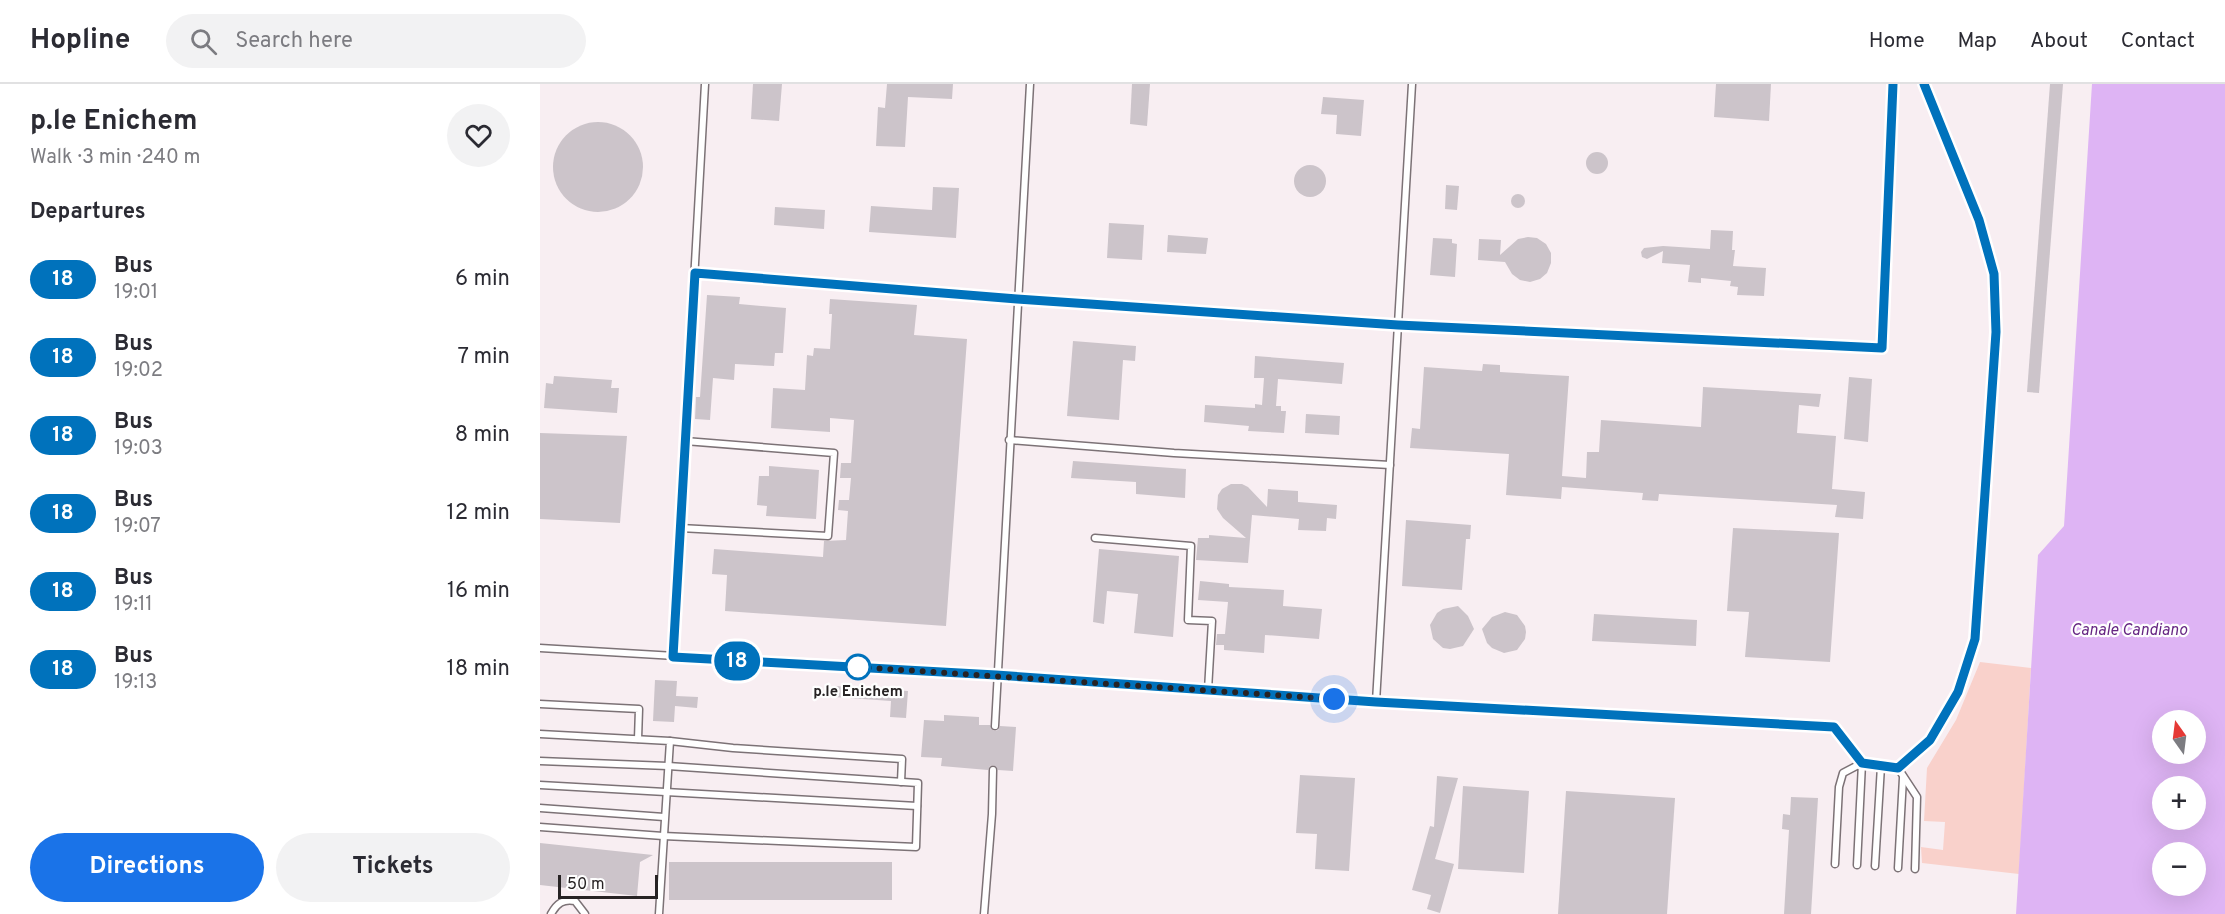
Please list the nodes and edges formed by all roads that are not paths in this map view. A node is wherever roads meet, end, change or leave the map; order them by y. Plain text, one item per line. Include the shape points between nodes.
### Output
1 (705, 84) edge
2 (1030, 84) edge
3 (1412, 84) edge
4 (1893, 84) edge
5 (1924, 84) edge
6 (695, 273) junction
7 (1017, 299) junction
8 (1398, 325) junction
9 (1009, 440) junction
10 (685, 441) junction
11 (1390, 465) junction
12 (680, 528) junction
13 (1095, 538) dead end
14 (540, 648) edge
15 (673, 657) junction
16 (996, 675) junction
17 (1208, 690) junction
18 (1376, 702) junction
19 (540, 704) edge
20 (994, 726) dead end
21 (540, 734) edge
22 (638, 739) junction
23 (670, 741) junction
24 (540, 760) edge
25 (1862, 763) junction
26 (668, 766) junction
27 (1881, 766) junction
28 (1898, 768) junction
29 (993, 770) dead end
30 (1903, 777) junction
31 (901, 782) junction
32 (540, 785) edge
33 (666, 791) junction
34 (917, 806) junction
35 (540, 808) edge
36 (664, 817) junction
37 (540, 826) edge
38 (663, 836) junction
39 (1835, 864) dead end
40 (1857, 865) dead end
41 (1875, 866) dead end
42 (1898, 868) dead end
43 (1915, 869) dead end
44 (551, 914) edge
45 (585, 914) edge
46 (659, 914) edge
47 (984, 914) edge

1 - 6 lane
2 - 7 lane
3 - 8 lane
4 - 8 lane via 1882,348
5 - 28 lane via 1979,220 1994,274 1996,332 1975,639 1958,692 1930,740
6 - 7 lane
6 - 10 lane
7 - 8 lane
7 - 9 lane
8 - 11 lane
9 - 11 lane
9 - 16 lane
10 - 12 lane
10 - 12 lane via 834,453 828,536
11 - 18 lane
12 - 15 lane
13 - 17 lane via 1191,546 1188,620 1212,621
14 - 15 lane
15 - 16 lane
16 - 17 lane
16 - 20 lane
17 - 18 lane
18 - 25 lane via 1834,727
19 - 22 lane via 639,709
21 - 22 lane
22 - 23 lane
23 - 26 lane
23 - 31 lane via 902,759
24 - 26 lane
25 - 27 lane
25 - 39 lane via 1842,773
25 - 40 lane
26 - 31 lane
26 - 33 lane
27 - 28 lane
27 - 41 lane
28 - 30 lane
29 - 47 lane
30 - 42 lane
30 - 43 lane via 1917,797
31 - 34 lane via 918,783
32 - 33 lane
33 - 34 lane
33 - 36 lane
34 - 38 lane via 916,847
35 - 36 lane
36 - 38 lane
37 - 38 lane
38 - 46 lane
44 - 45 lane via 566,899 575,901

